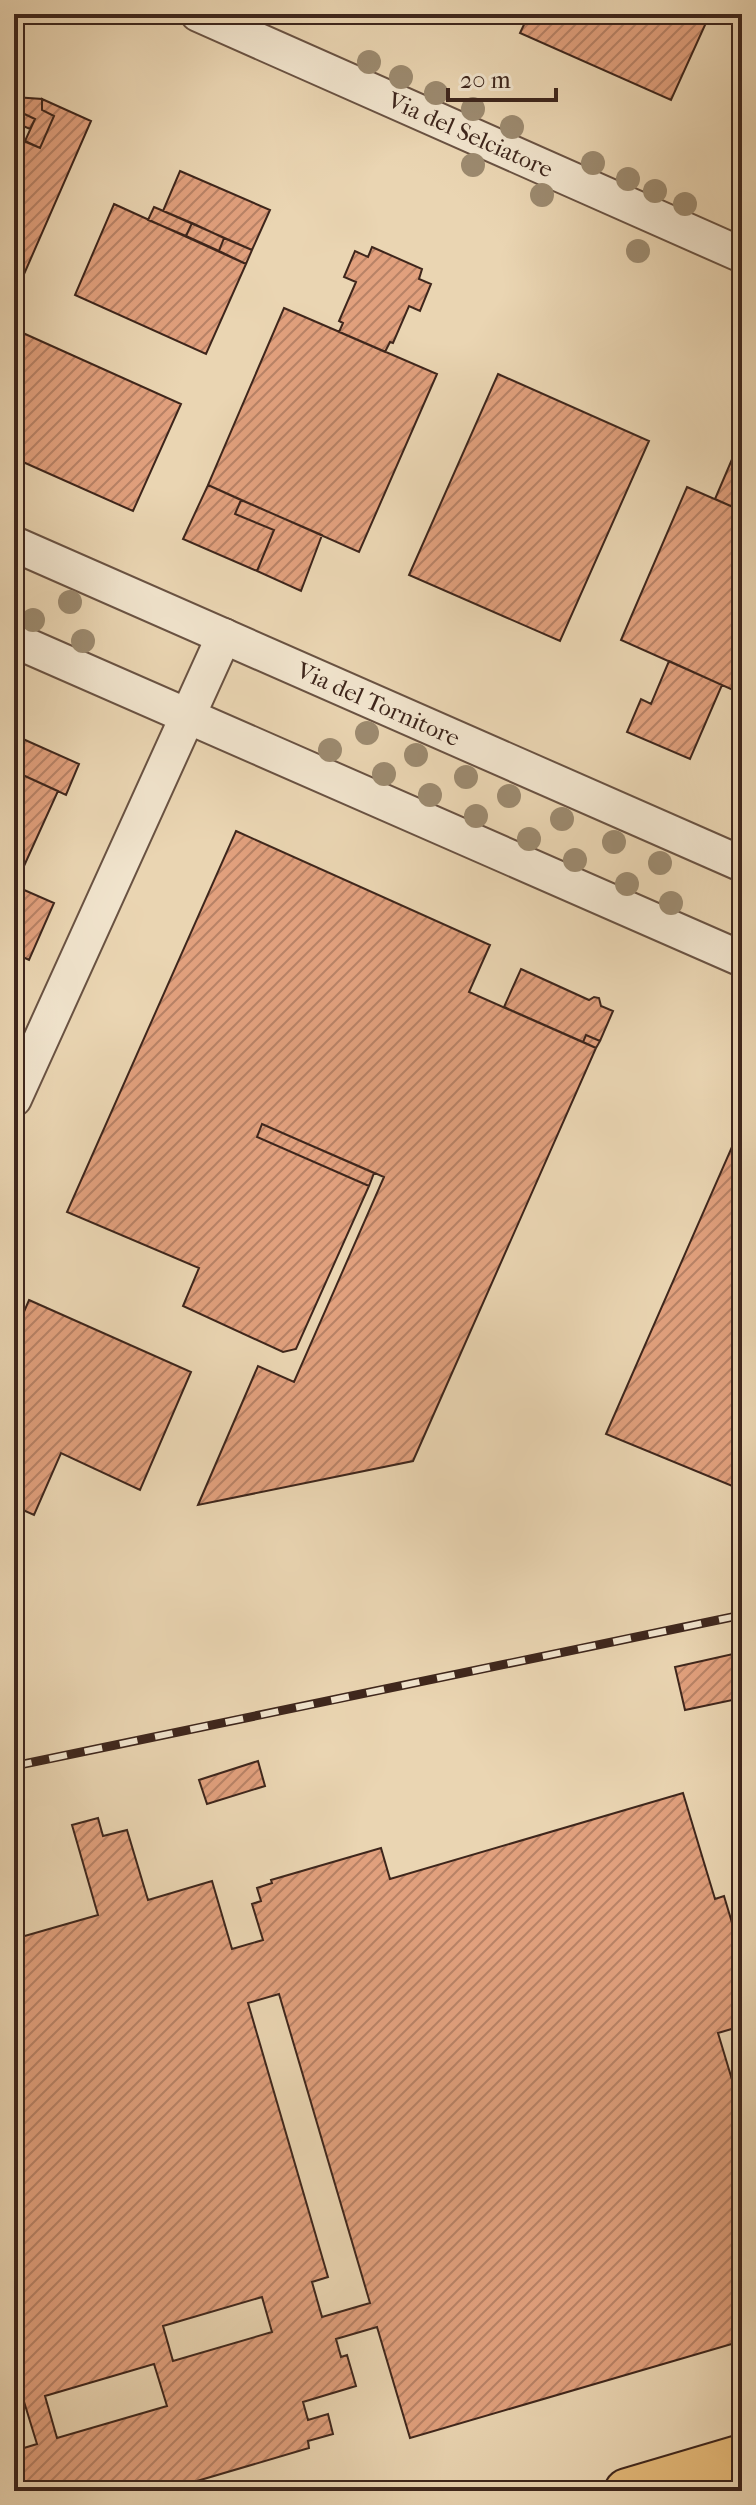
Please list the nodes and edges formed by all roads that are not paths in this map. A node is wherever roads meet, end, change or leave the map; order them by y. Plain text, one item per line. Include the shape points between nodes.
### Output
1 (198, 14) edge
2 (742, 255) edge
3 (14, 544) edge
4 (224, 636) junction
5 (14, 640) edge
6 (189, 717) junction
7 (742, 864) edge
8 (742, 959) edge
9 (14, 1099) edge
10 (742, 2457) edge
11 (627, 2491) edge

1 - 2 street, Via del Selciatore
3 - 4 street, Via del Tornitore
4 - 6 street
4 - 7 street, Via del Tornitore
5 - 6 street
6 - 8 street
6 - 9 street
10 - 11 main road

